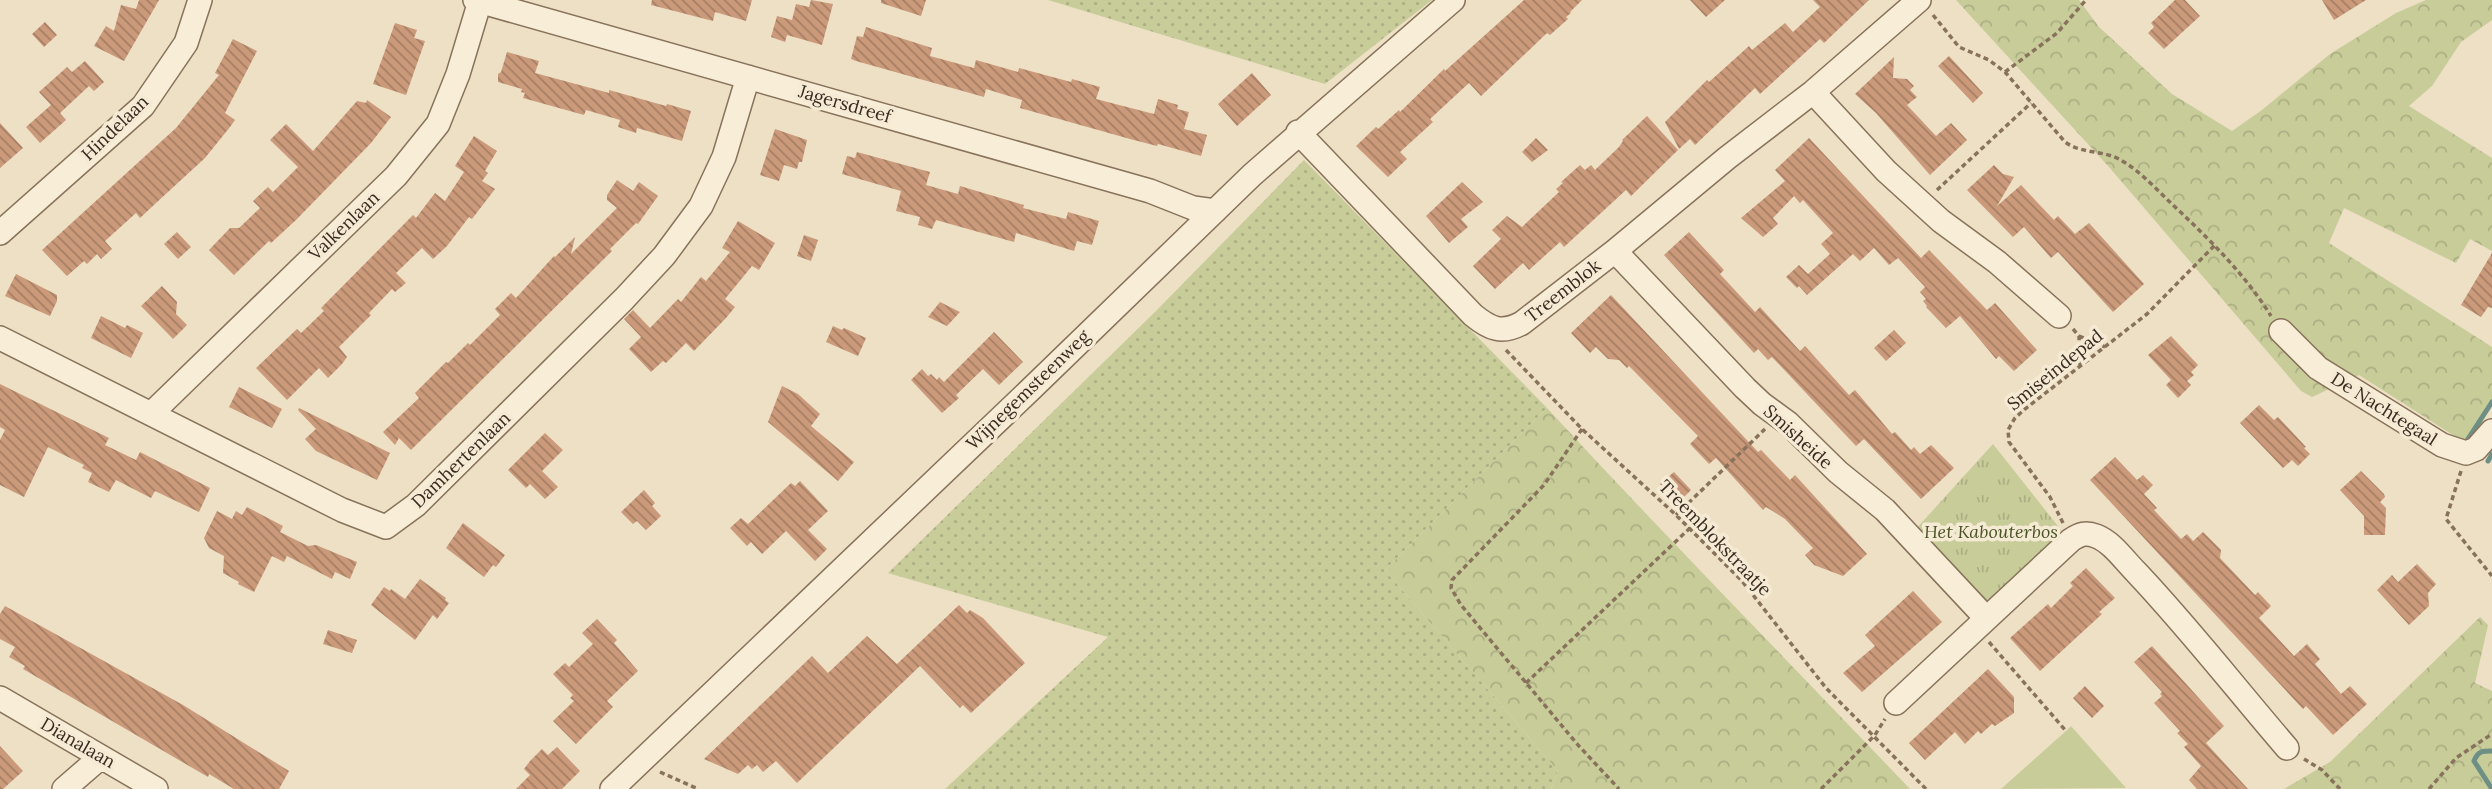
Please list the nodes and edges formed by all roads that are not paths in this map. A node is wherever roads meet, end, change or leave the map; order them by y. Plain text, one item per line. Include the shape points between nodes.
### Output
1 (200, 0) edge
2 (1453, 0) edge
3 (478, 1) edge
4 (1923, 4) edge
5 (748, 77) junction
6 (1812, 92) junction
7 (1298, 132) junction
8 (1214, 211) junction
9 (0, 233) edge
10 (1615, 251) junction
11 (2059, 316) road end
12 (2281, 331) road end
13 (0, 338) edge
14 (152, 413) junction
15 (2492, 431) edge
16 (1982, 622) junction
17 (0, 698) edge
18 (1896, 703) dead end
19 (2287, 748) road end
20 (101, 757) junction
21 (64, 789) edge
22 (156, 789) edge
23 (612, 789) edge

1 - 9 street, Hindelaan via 186,43 142,106
2 - 7 street, Wijnegemsteenweg
3 - 5 street, Jagersdreef
3 - 14 street, Valkenlaan via 458,74 438,124 396,176
4 - 6 street, Treemblok
5 - 8 street, Jagersdreef
5 - 14 street, Damhertenlaan via 724,157 701,206 664,256 416,505 386,527 342,510
6 - 10 street, Treemblok
6 - 11 street via 1886,171 1941,221
7 - 8 street, Wijnegemsteenweg
7 - 10 street, Treemblok via 1473,316 1492,328 1522,323
8 - 23 street, Wijnegemsteenweg
10 - 16 street, Smisheide via 1745,388 1885,510
12 - 15 street, De Nachtegaal via 2318,368 2442,445 2466,453 2476,450
13 - 14 street, Damhertenlaan
16 - 18 street
16 - 19 street via 2071,540 2087,533 2098,536 2169,607
17 - 20 street, Dianalaan
20 - 21 street
20 - 22 street, Dianalaan

